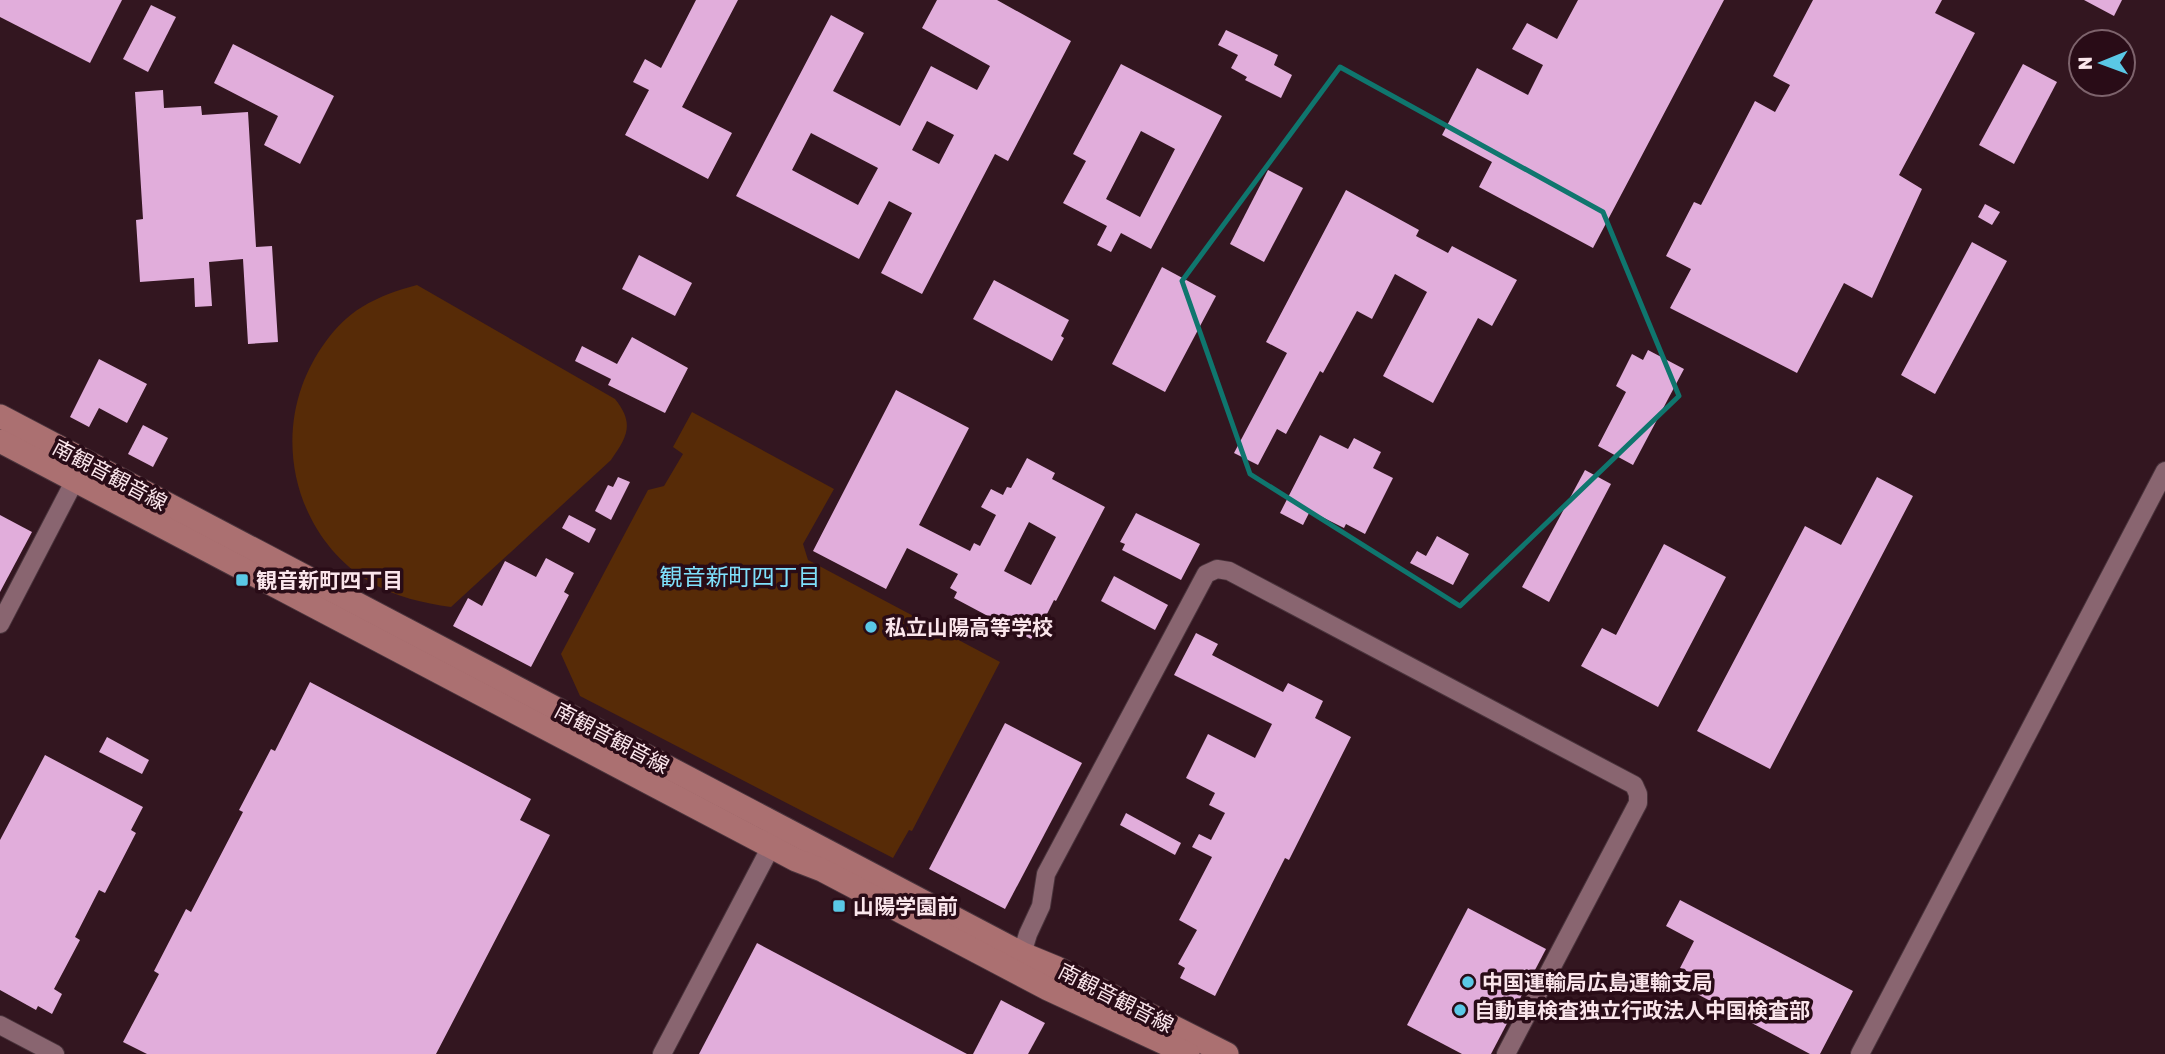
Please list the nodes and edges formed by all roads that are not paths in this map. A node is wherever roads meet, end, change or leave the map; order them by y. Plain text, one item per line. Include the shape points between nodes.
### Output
1 (0, 416) edge
2 (0, 440) edge
3 (2165, 471) edge
4 (75, 480) junction
5 (0, 624) edge
6 (776, 837) junction
7 (1019, 963) junction
8 (0, 1025) edge
9 (55, 1054) edge
10 (662, 1054) edge
11 (1188, 1054) edge
12 (1227, 1054) edge
13 (1506, 1054) edge
14 (1860, 1054) edge

1 - 6 main road, 南観音観音線
2 - 4 main road, 南観音観音線
3 - 14 street
4 - 5 street
4 - 6 main road, 南観音観音線
6 - 7 main road, 南観音観音線 via 796,860
6 - 10 street
7 - 11 main road, 南観音観音線
7 - 12 main road, 南観音観音線 via 1057,968
7 - 13 street via 1041,906 1046,874 1206,574 1217,569 1229,571 1634,785 1638,803
8 - 9 street

